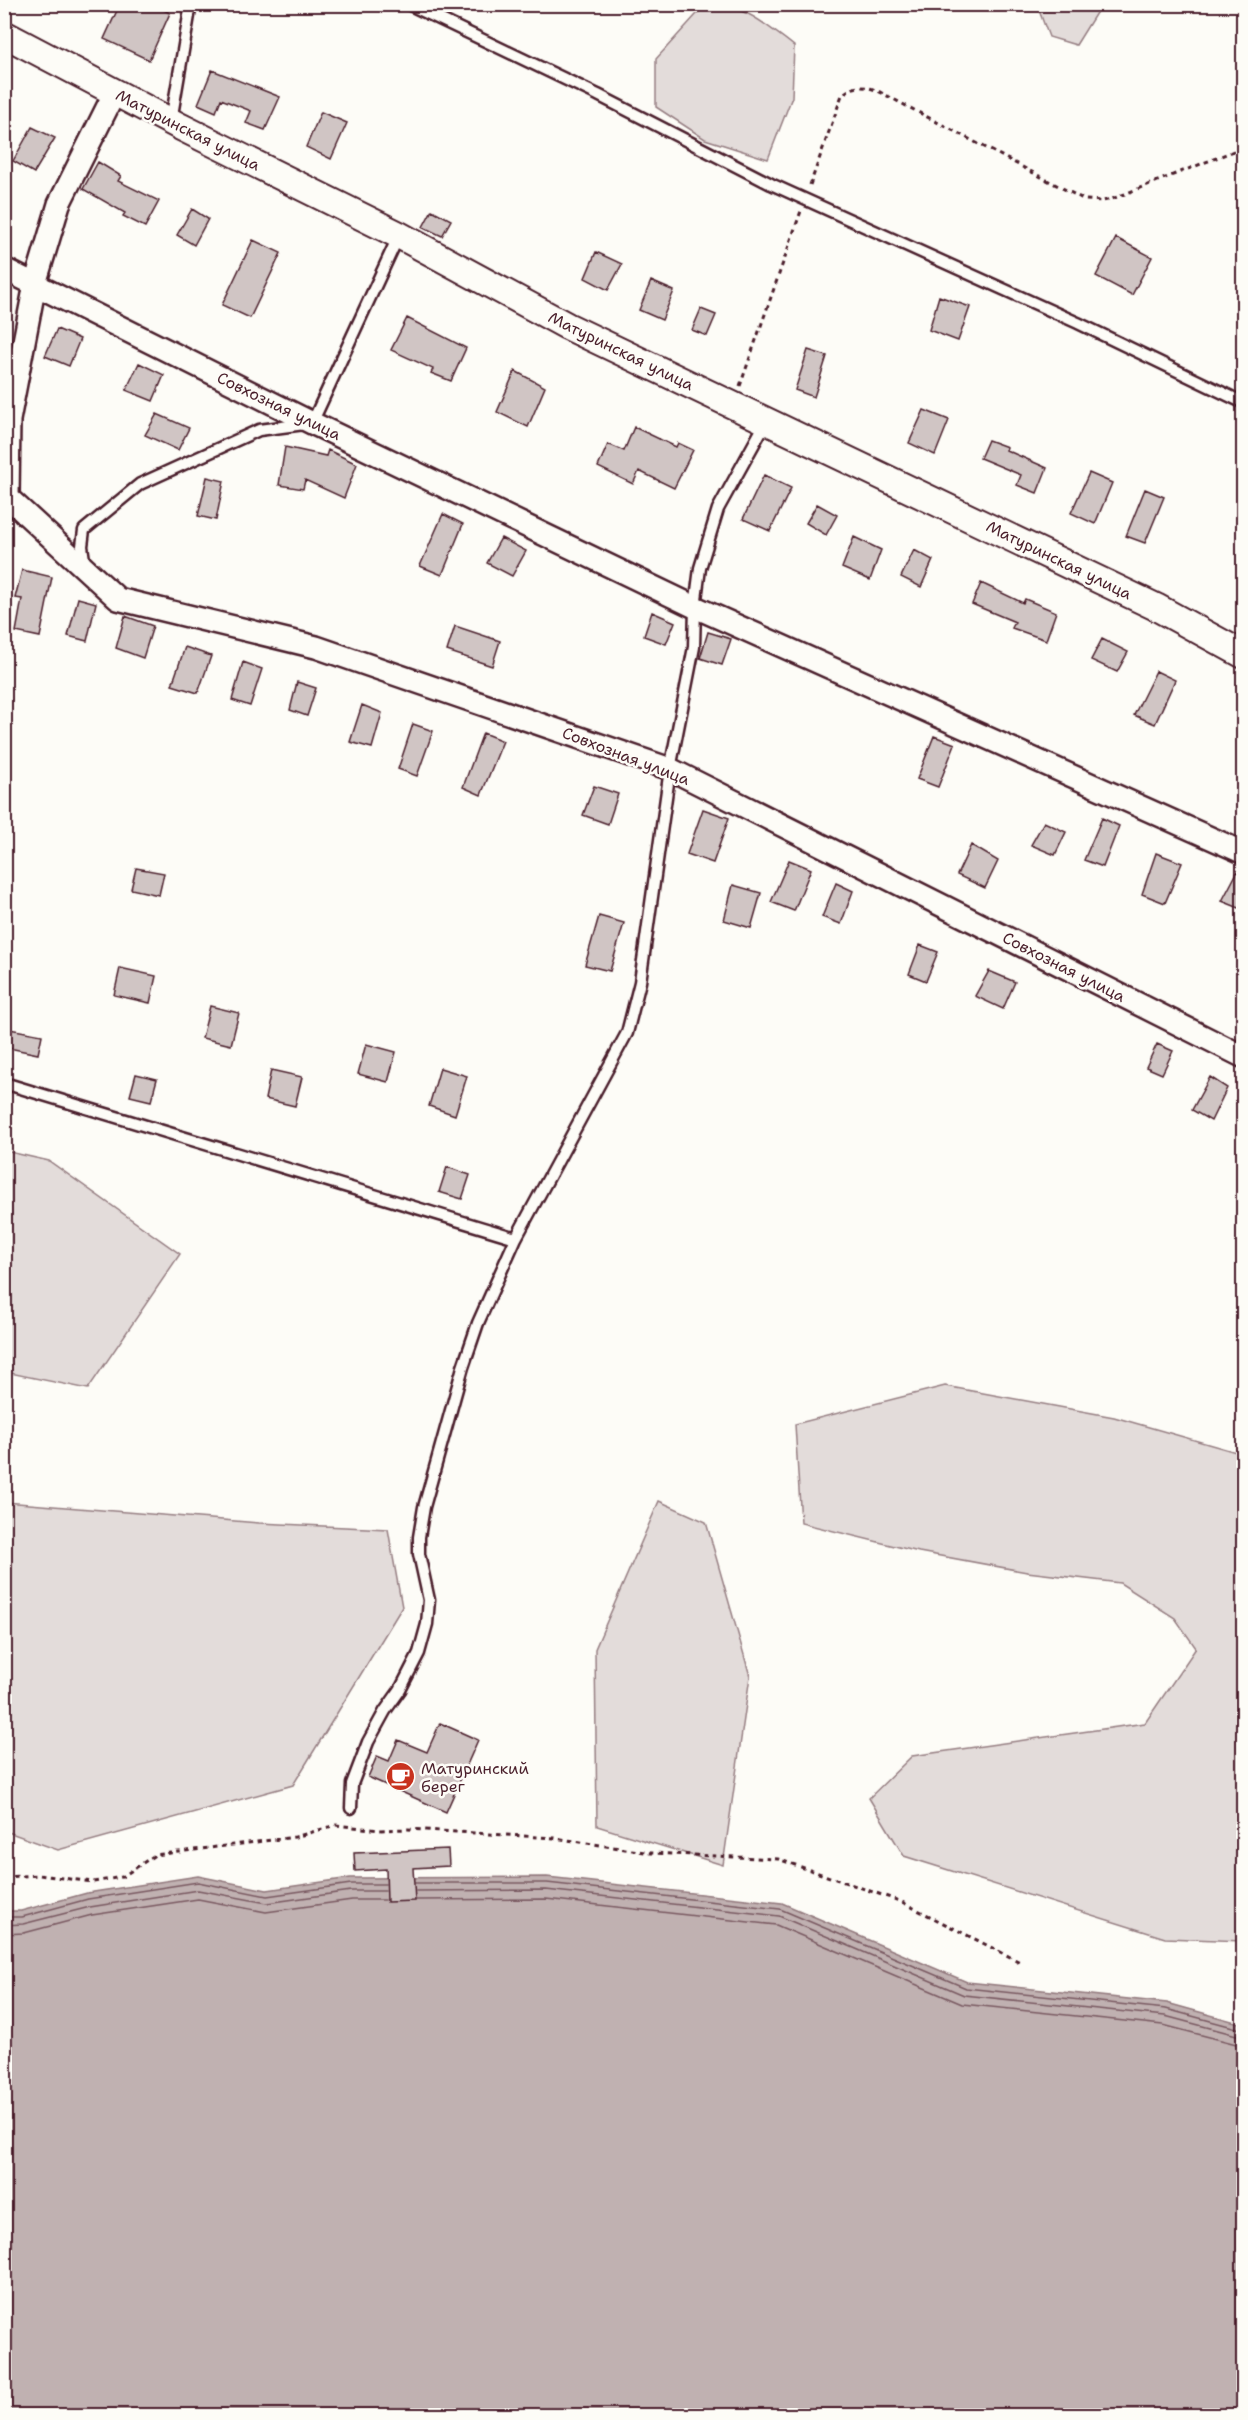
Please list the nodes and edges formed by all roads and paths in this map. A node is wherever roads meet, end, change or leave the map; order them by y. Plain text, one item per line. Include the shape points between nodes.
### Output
1 (190, 4) edge
2 (408, 4) edge
3 (4, 34) edge
4 (115, 92) junction
5 (171, 122) junction
6 (1244, 147) edge
7 (805, 199) junction
8 (399, 235) junction
9 (4, 269) edge
10 (35, 284) junction
11 (1244, 403) edge
12 (733, 405) junction
13 (766, 422) junction
14 (312, 423) junction
15 (6, 496) edge
16 (85, 568) junction
17 (695, 607) junction
18 (1244, 655) edge
19 (670, 769) junction
20 (1244, 853) edge
21 (1244, 1057) edge
22 (4, 1083) edge
23 (516, 1238) junction
24 (351, 1808) dead end
25 (4, 1877) edge
26 (1022, 1963) dead end

1 - 5 lane
2 - 7 lane
3 - 4 street, Матуринская улица
4 - 5 street, Матуринская улица
4 - 10 street via 59,204
5 - 8 street, Матуринская улица
6 - 7 path via 1112,199 1085,200 878,91 857,86 842,95
7 - 11 lane
7 - 12 path
8 - 12 street, Матуринская улица via 567,326
8 - 14 lane
9 - 10 street, Совхозная улица
10 - 14 street, Совхозная улица
10 - 15 street via 9,420
12 - 13 street, Матуринская улица
13 - 17 lane via 718,509 700,568
13 - 18 street, Матуринская улица via 1145,602
14 - 16 lane via 260,430 140,484 84,530
14 - 17 street, Совхозная улица
15 - 16 street, Совхозная улица
16 - 19 street, Совхозная улица via 118,599 316,647
17 - 19 lane via 694,647
17 - 20 street, Совхозная улица
19 - 21 street, Совхозная улица
19 - 23 lane via 640,982 627,1033
22 - 23 lane
23 - 24 lane via 478,1323 424,1507 419,1554 429,1600 419,1653 368,1742 352,1784
25 - 26 path via 39,1875 93,1882 122,1877 155,1854 295,1837 336,1825 555,1838 651,1853 778,1859 902,1902

